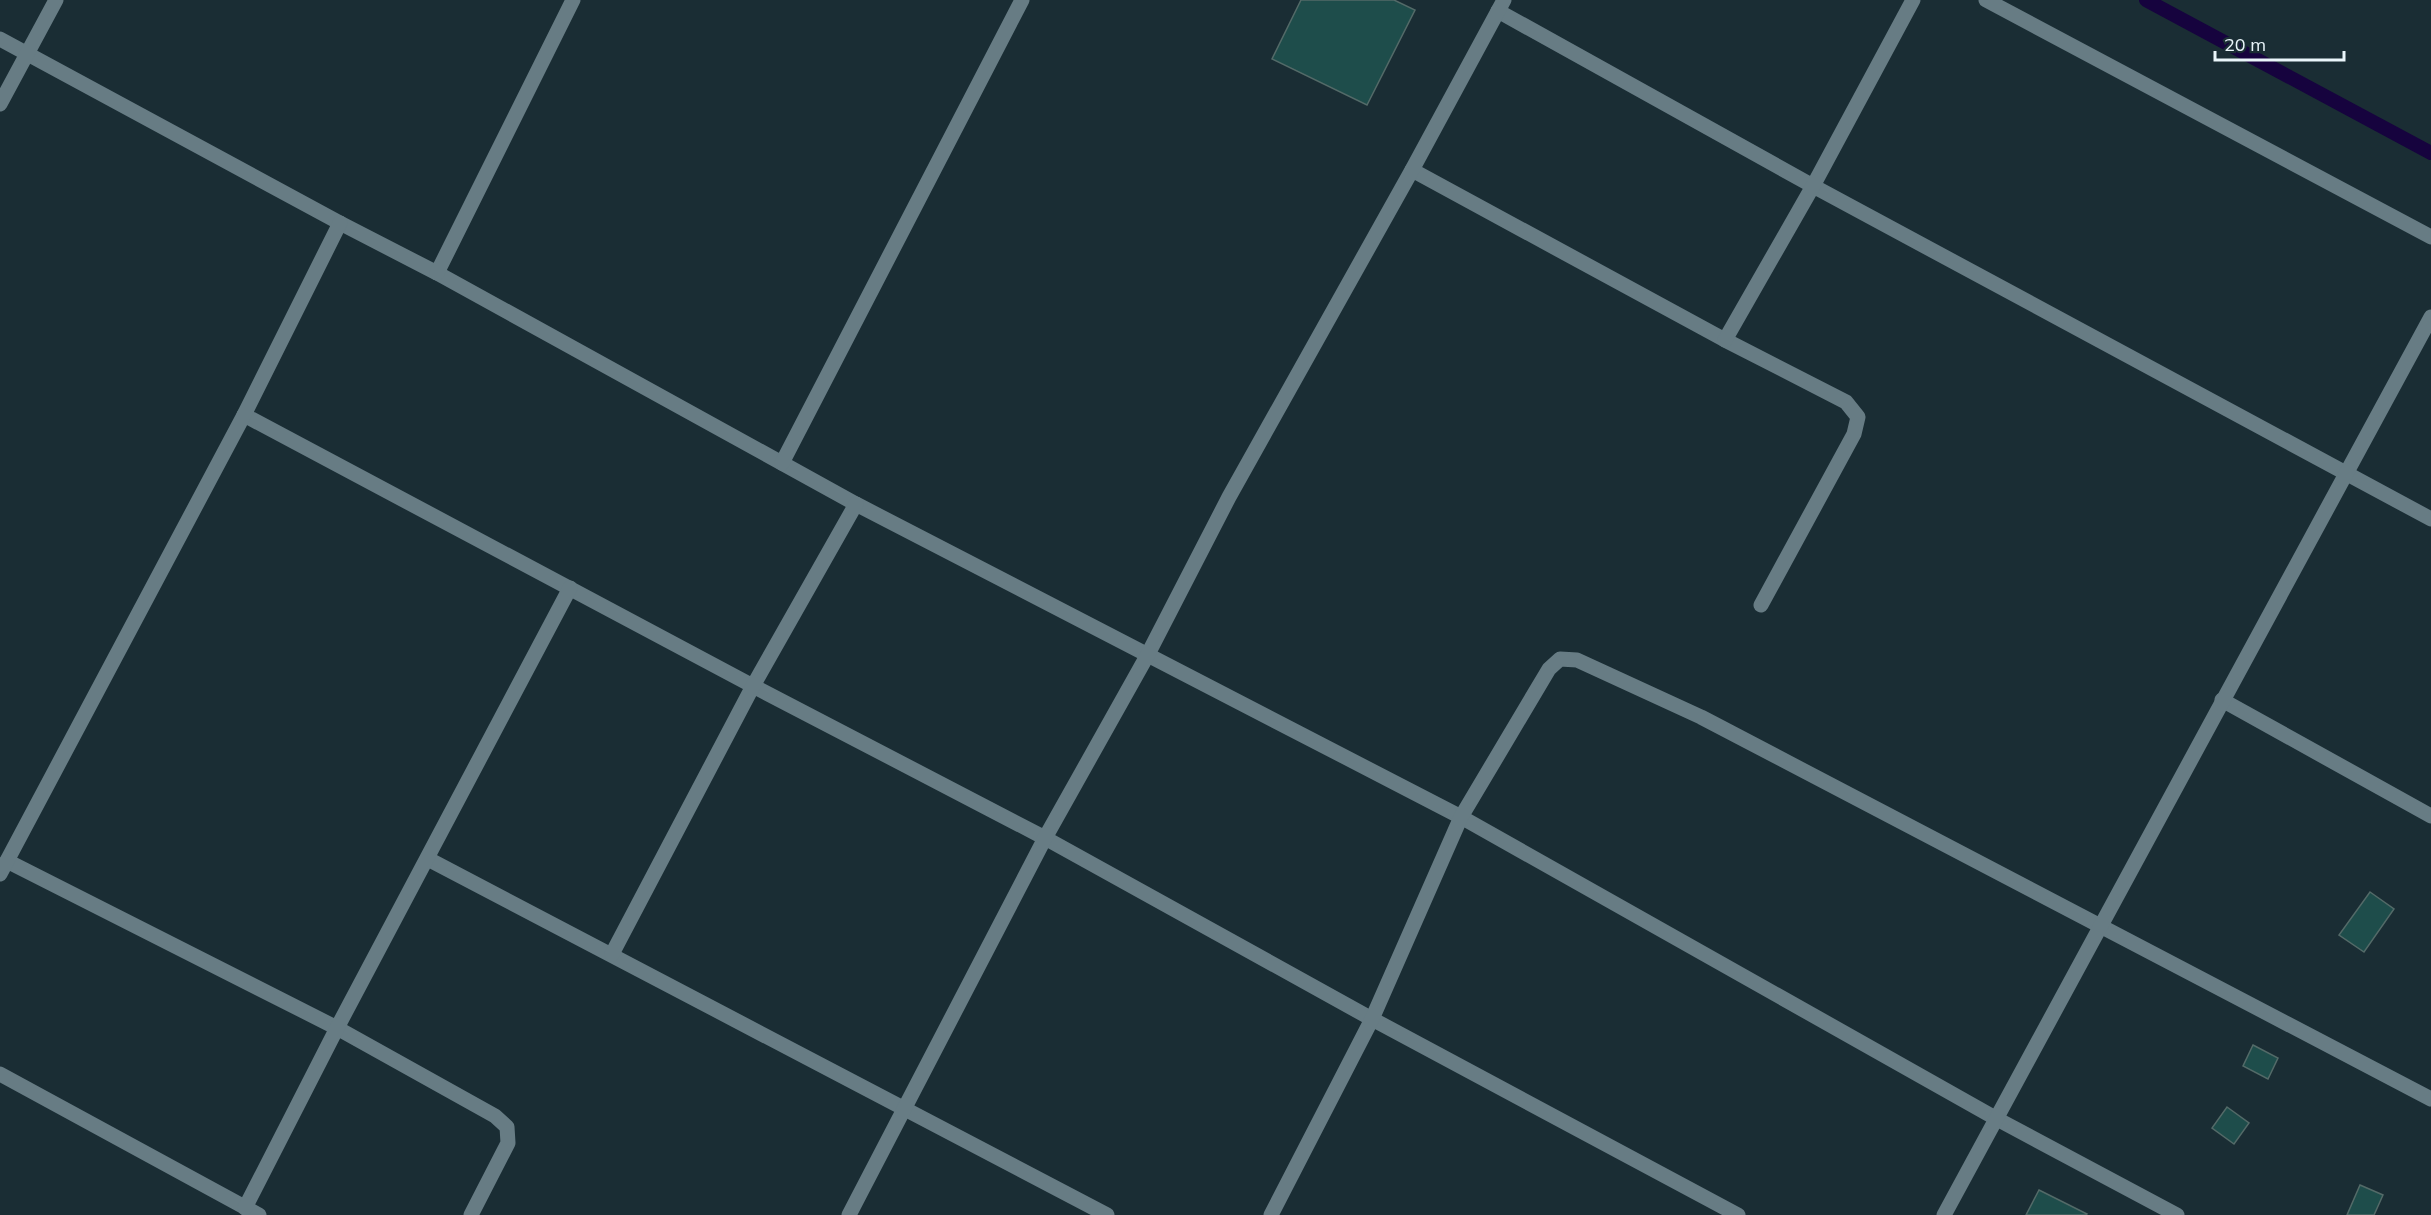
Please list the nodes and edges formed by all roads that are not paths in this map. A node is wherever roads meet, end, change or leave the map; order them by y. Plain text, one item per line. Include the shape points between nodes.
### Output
1 (56, 0) edge
2 (573, 0) edge
3 (1022, 0) edge
4 (1913, 0) edge
5 (1986, 0) edge
6 (1501, 5) edge
7 (0, 39) edge
8 (27, 53) junction
9 (0, 104) edge
10 (1412, 170) junction
11 (1813, 186) junction
12 (340, 223) junction
13 (2431, 237) edge
14 (437, 273) junction
15 (2431, 317) edge
16 (1725, 340) junction
17 (244, 415) junction
18 (782, 463) junction
19 (2346, 473) junction
20 (856, 504) junction
21 (2431, 519) edge
22 (570, 588) junction
23 (1761, 605) dead end
24 (1147, 656) junction
25 (753, 686) junction
26 (2222, 700) junction
27 (2431, 816) edge
28 (1461, 817) junction
29 (1045, 838) junction
30 (428, 859) junction
31 (4, 867) edge
32 (2099, 927) junction
33 (612, 954) junction
34 (1372, 1019) junction
35 (337, 1028) junction
36 (0, 1074) edge
37 (2431, 1099) edge
38 (904, 1108) junction
39 (1997, 1119) junction
40 (252, 1212) edge
41 (471, 1215) edge
42 (849, 1215) edge
43 (1107, 1215) edge
44 (1271, 1215) edge
45 (1738, 1215) edge
46 (1944, 1215) edge
47 (2177, 1215) edge

1 - 8 street
2 - 14 street
3 - 18 street
4 - 11 street
5 - 13 street
6 - 10 street
6 - 11 street
7 - 8 street
8 - 9 street
8 - 12 street
10 - 16 street
10 - 24 street via 1234,487
11 - 16 street
11 - 19 street
12 - 14 street
12 - 17 street
14 - 18 street
15 - 19 street
16 - 23 street via 1846,402 1858,417 1854,434
17 - 22 street
17 - 31 street
18 - 20 street
19 - 21 street
19 - 26 street
20 - 24 street
20 - 25 street
22 - 25 street
22 - 30 street
24 - 28 street
24 - 29 street
25 - 29 street
25 - 33 street
26 - 27 street
26 - 32 street
28 - 32 street via 1549,669 1560,659 1577,660 1701,717
28 - 34 street
28 - 39 street
29 - 34 street
29 - 38 street
30 - 33 street
30 - 35 street
31 - 35 street
32 - 37 street
32 - 39 street
33 - 38 street
34 - 44 street
34 - 45 street
35 - 40 street
35 - 41 street via 495,1116 507,1127 508,1143
36 - 40 street
38 - 42 street
38 - 43 street
39 - 46 street
39 - 47 street

